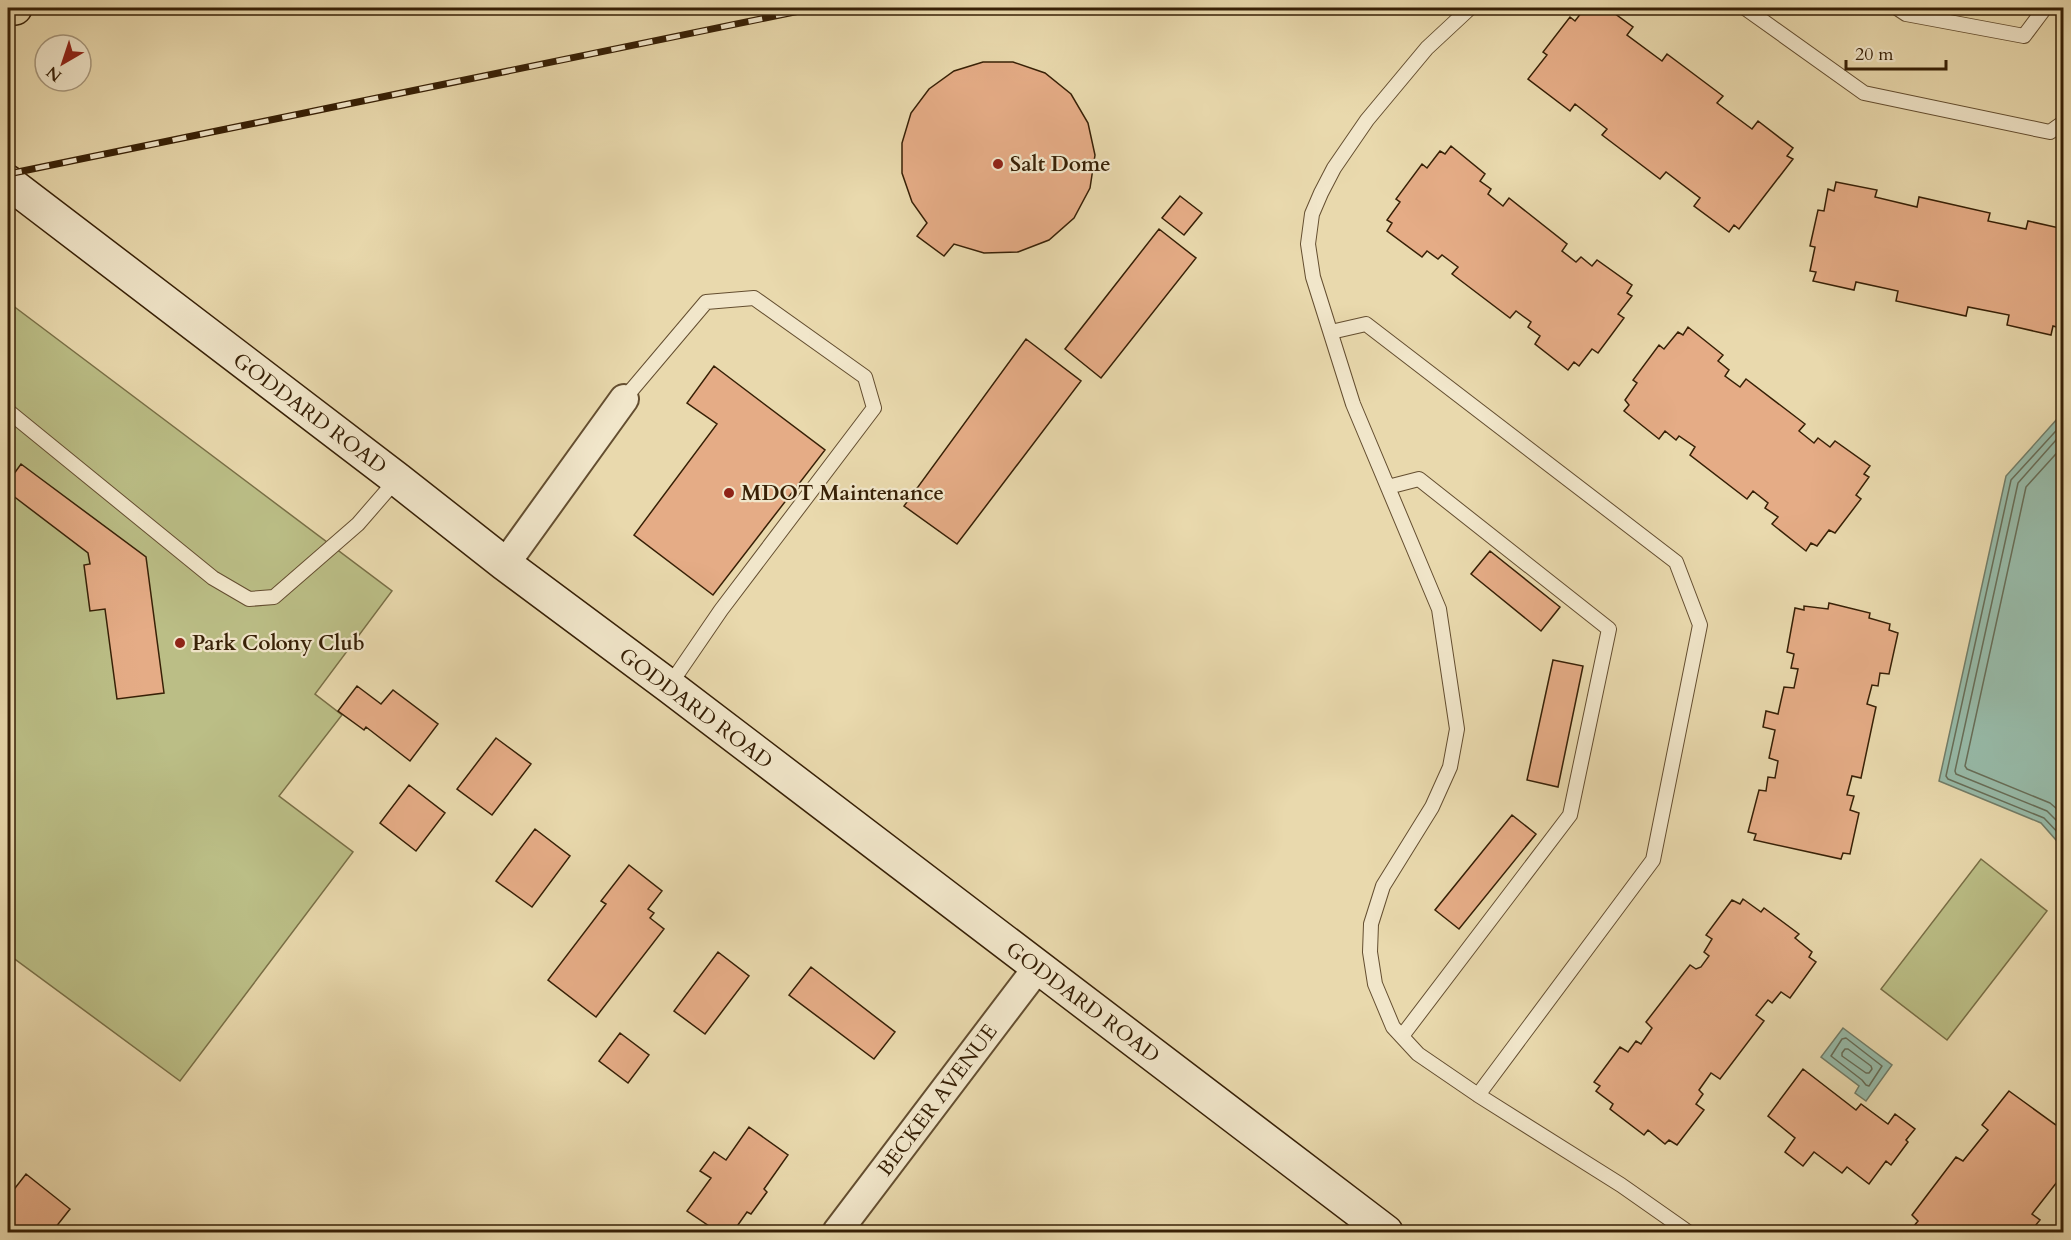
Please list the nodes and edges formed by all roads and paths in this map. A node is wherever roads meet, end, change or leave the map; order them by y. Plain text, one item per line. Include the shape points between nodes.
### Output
1 (15, 8) edge
2 (1470, 8) edge
3 (1745, 8) edge
4 (1897, 8) edge
5 (2045, 8) edge
6 (8, 9) edge
7 (2064, 122) edge
8 (8, 182) edge
9 (1331, 332) junction
10 (624, 399) joint
11 (8, 411) edge
12 (397, 479) junction
13 (1388, 487) junction
14 (505, 564) junction
15 (669, 686) junction
16 (1038, 967) junction
17 (1402, 1036) junction
18 (1478, 1095) junction
19 (837, 1233) edge
20 (1386, 1233) edge
21 (1688, 1233) edge

1 - 6 highway
2 - 9 lane via 1427,48 1367,120 1334,168 1312,214 1308,244 1313,277
3 - 7 lane via 1864,93 2050,132
4 - 5 lane via 1906,15 2024,36
8 - 12 main road, GODDARD ROAD
9 - 13 lane via 1353,404
9 - 18 lane via 1366,324 1676,562 1700,625 1653,860
10 - 14 street
10 - 15 lane via 706,302 754,298 865,377 874,408 721,610
11 - 12 lane via 213,578 249,599 274,597 358,524
12 - 14 main road, GODDARD ROAD
13 - 17 lane via 1439,609 1457,729 1450,767 1432,807 1383,886 1371,924 1375,984 1393,1027
13 - 17 lane via 1419,479 1609,629 1570,815
14 - 15 main road, GODDARD ROAD
15 - 16 main road, GODDARD ROAD
16 - 19 street, BECKER AVENUE
16 - 20 main road, GODDARD ROAD
17 - 18 lane via 1418,1054
18 - 21 lane via 1621,1185

